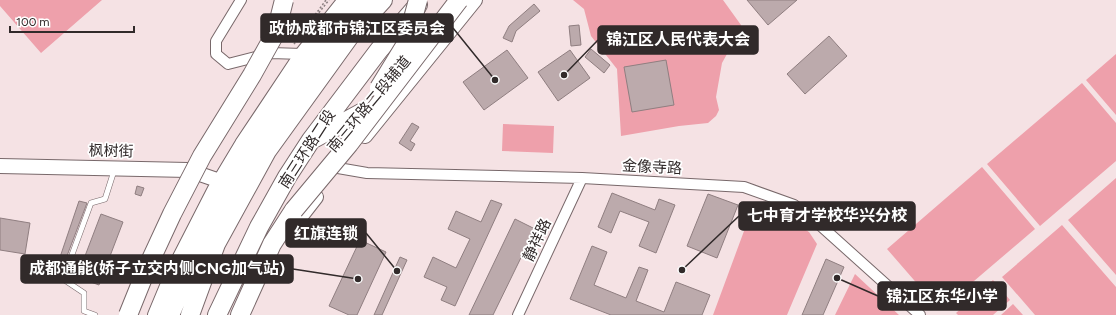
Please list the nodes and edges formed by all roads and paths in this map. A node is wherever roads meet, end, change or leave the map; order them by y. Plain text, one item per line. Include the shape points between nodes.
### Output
1 (241, 0) edge
2 (284, 0) edge
3 (326, 0) edge
4 (329, 0) edge
5 (345, 0) edge
6 (363, 0) edge
7 (384, 0) edge
8 (418, 0) edge
9 (423, 0) edge
10 (468, 2) edge
11 (287, 54) junction
12 (306, 59) junction
13 (374, 106) junction
14 (311, 140) junction
15 (0, 166) edge
16 (338, 168) junction
17 (0, 173) edge
18 (113, 174) junction
19 (582, 178) junction
20 (218, 185) junction
21 (294, 210) junction
22 (283, 240) junction
23 (94, 315) edge
24 (128, 315) edge
25 (155, 315) edge
26 (170, 315) edge
27 (190, 315) edge
28 (217, 315) edge
29 (240, 315) edge
30 (246, 315) edge
31 (518, 315) edge
32 (920, 315) edge

1 - 11 street via 216,41 216,54 228,64 271,53
2 - 24 highway, bridge via 276,32 202,156 147,268
3 - 11 path
4 - 11 path
5 - 12 main road
6 - 12 highway
7 - 27 highway, 南三环路二段 via 350,36 267,151 216,244
8 - 21 highway, bridge via 406,44 379,88 342,134
9 - 14 highway, 南三环路二段 via 379,50
10 - 13 main road
10 - 16 main road, 南三环路二段辅道 via 380,118
10 - 21 highway, bridge
11 - 12 street
12 - 20 main road via 242,144
12 - 26 highway via 217,207
13 - 14 highway
13 - 22 main road via 333,157
14 - 28 highway, 南三环路二段 via 259,226
15 - 20 main road, 枫树街 via 188,170
16 - 19 street, 金像寺路 via 368,173
16 - 22 main road, 南三环路二段辅道
17 - 18 main road, 枫树街
18 - 20 main road, 枫树街 via 185,178
18 - 23 lane via 105,199 91,203 63,279 84,293 84,310
19 - 31 street, 静祥路
19 - 32 street, 金像寺路 via 744,187 794,205
20 - 25 main road via 175,267
21 - 29 highway via 272,244
22 - 30 main road, 南三环路二段辅道

